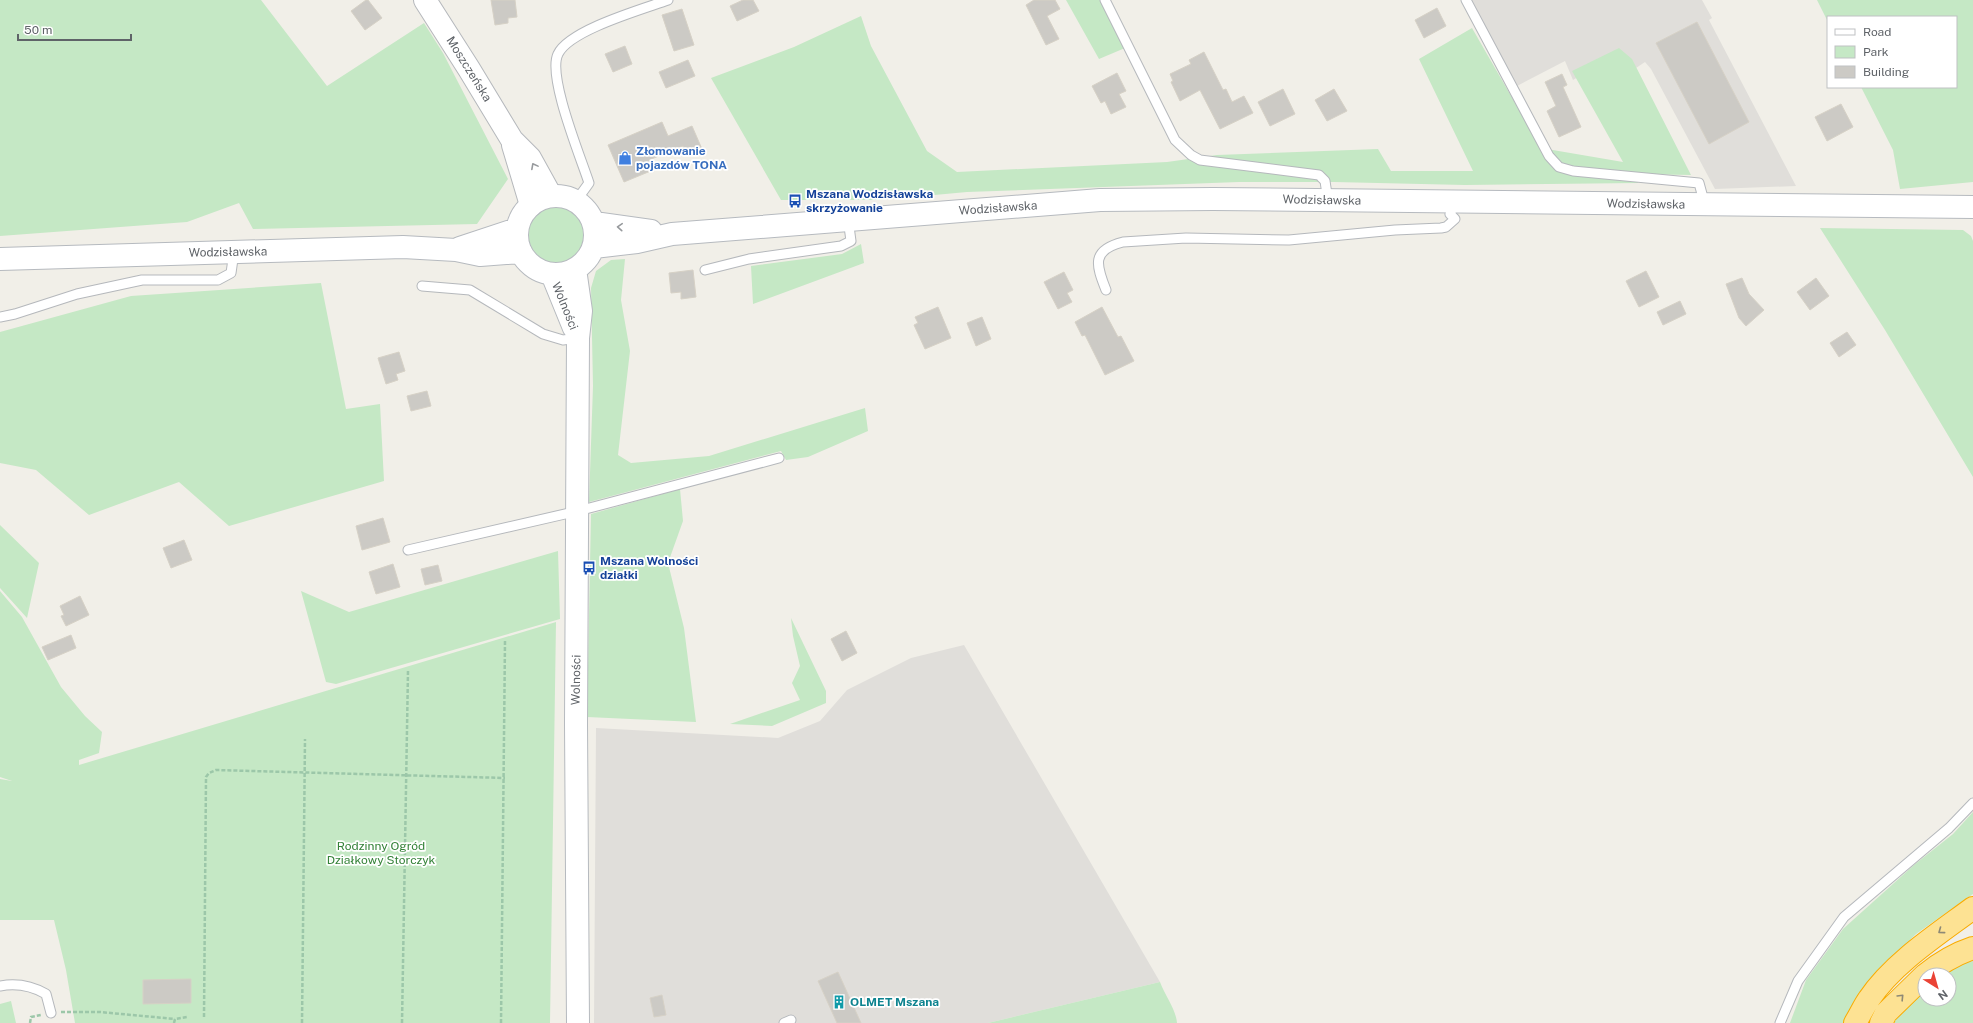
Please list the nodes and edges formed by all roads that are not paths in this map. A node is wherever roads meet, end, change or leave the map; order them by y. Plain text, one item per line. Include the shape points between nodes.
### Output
1 (425, 0) edge
2 (668, 0) edge
3 (1105, 0) edge
4 (1466, 0) edge
5 (512, 140) junction
6 (551, 196) junction
7 (1328, 200) junction
8 (576, 201) junction
9 (1456, 201) junction
10 (531, 205) junction
11 (1702, 205) junction
12 (1973, 207) edge
13 (848, 219) junction
14 (594, 223) junction
15 (517, 229) junction
16 (672, 234) junction
17 (594, 247) junction
18 (456, 250) junction
19 (234, 252) junction
20 (521, 252) junction
21 (0, 259) edge
22 (575, 269) junction
23 (705, 270) dead end
24 (552, 274) junction
25 (422, 286) dead end
26 (1106, 290) dead end
27 (0, 317) edge
28 (578, 338) junction
29 (779, 458) dead end
30 (578, 511) junction
31 (408, 550) dead end
32 (1973, 803) edge
33 (1973, 908) edge
34 (1973, 948) edge
35 (1935, 967) edge
36 (1917, 983) edge
37 (0, 986) edge
38 (51, 1013) road end
39 (578, 1023) edge
40 (1780, 1023) edge
41 (1855, 1023) edge
42 (1881, 1023) edge

1 - 5 main road, Moszczeńska
2 - 8 lane via 585,32 568,42 558,54 555,69 559,92 589,183
3 - 7 lane via 1175,140 1183,149 1200,160 1319,175 1325,181
4 - 11 lane via 1549,156 1559,167 1573,171 1699,183
6 -> 5 main road, Moszczeńska via 530,158
5 - 10 main road, Moszczeńska
6 - 8 main road via 564,196
6 - 10 main road
7 - 9 main road, Wodzisławska
7 - 13 main road, Wodzisławska via 1100,200
8 - 14 main road via 589,213
9 - 11 main road, Wodzisławska
9 - 26 lane via 1450,214 1455,219 1441,228 1289,240 1186,238 1113,244 1100,253 1098,261 1099,273
10 - 15 main road via 521,218
11 - 12 main road, Wodzisławska
13 - 16 main road, Wodzisławska
13 - 23 lane via 851,241 841,246 749,259
16 -> 14 main road, Wodzisławska
14 - 17 main road
15 - 18 main road, Wodzisławska
15 - 20 main road via 517,241
16 - 17 main road, Wodzisławska via 637,242
17 - 22 main road via 588,258
18 - 19 main road, Wodzisławska via 403,247
18 - 20 main road, Wodzisławska via 480,255
19 - 21 main road, Wodzisławska
19 - 27 lane via 231,273 218,280 142,280 77,294
20 - 24 main road via 536,269
22 - 24 main road
22 - 28 main road, Wolności via 581,311
24 - 28 main road, Wolności
25 - 28 lane via 470,290 543,334 563,340
28 - 30 main road, Wolności
29 - 30 lane
30 - 31 lane
30 - 39 main road, Wolności
32 - 40 lane via 1950,828 1844,917 1798,981
33 -> 41 highway via 1922,945 1897,967 1869,998
34 - 35 highway via 1960,952
42 -> 36 highway via 1890,1009
37 - 38 lane via 9,984 33,987 46,994

